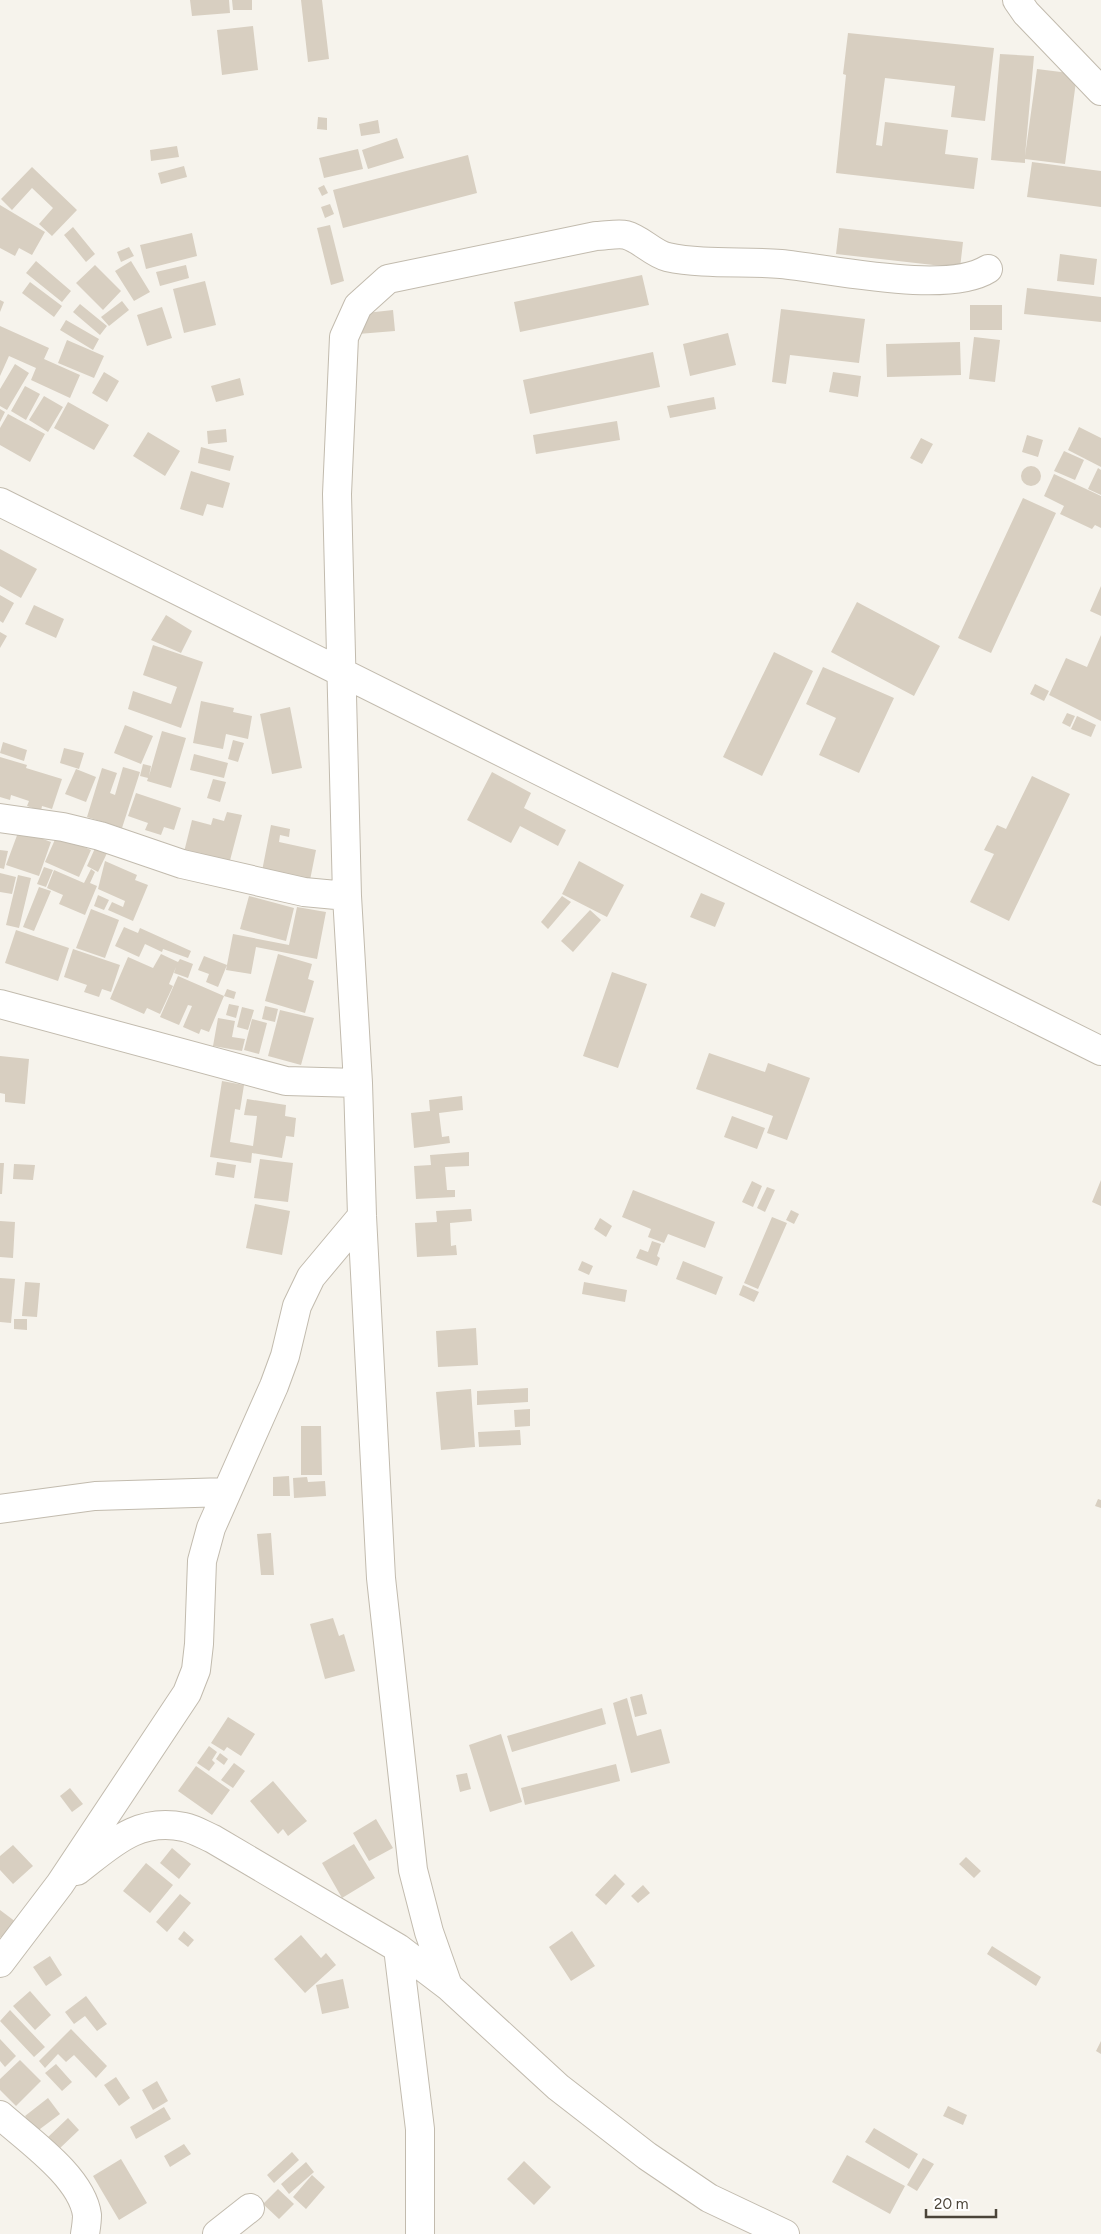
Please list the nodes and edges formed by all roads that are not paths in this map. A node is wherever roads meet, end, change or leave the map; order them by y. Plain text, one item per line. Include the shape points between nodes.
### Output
1 (1017, 0) edge
2 (1101, 91) edge
3 (988, 269) dead end
4 (0, 502) edge
5 (343, 673) junction
6 (0, 818) edge
7 (347, 896) junction
8 (0, 1004) edge
9 (1101, 1051) edge
10 (358, 1083) junction
11 (362, 1216) junction
12 (227, 1492) junction
13 (0, 1509) edge
14 (60, 1884) junction
15 (398, 1948) junction
16 (0, 1963) edge
17 (448, 1986) junction
18 (0, 2115) edge
19 (250, 2208) dead end
20 (85, 2234) edge
21 (217, 2234) edge
22 (420, 2234) edge
23 (785, 2234) edge

1 - 2 street
3 - 5 street via 963,278 925,281 780,264 686,260 664,256 625,235 596,236 388,280 358,306 344,337 337,494
4 - 5 street
5 - 7 street
5 - 9 street
6 - 7 street via 100,836 182,864 304,892
7 - 10 street
8 - 10 street via 286,1081
10 - 11 street
11 - 12 street via 311,1277 297,1306 274,1386
11 - 17 street via 381,1578 412,1860 429,1932
12 - 13 street via 95,1496
12 - 14 street via 211,1528 202,1561 199,1644 196,1670 187,1693
14 - 15 street via 127,1832 157,1825 185,1827 213,1839
14 - 16 street
15 - 17 street
15 - 22 street via 420,2129
17 - 23 street via 558,2087 647,2156 709,2198
18 - 20 street via 72,2179 87,2215
19 - 21 street

